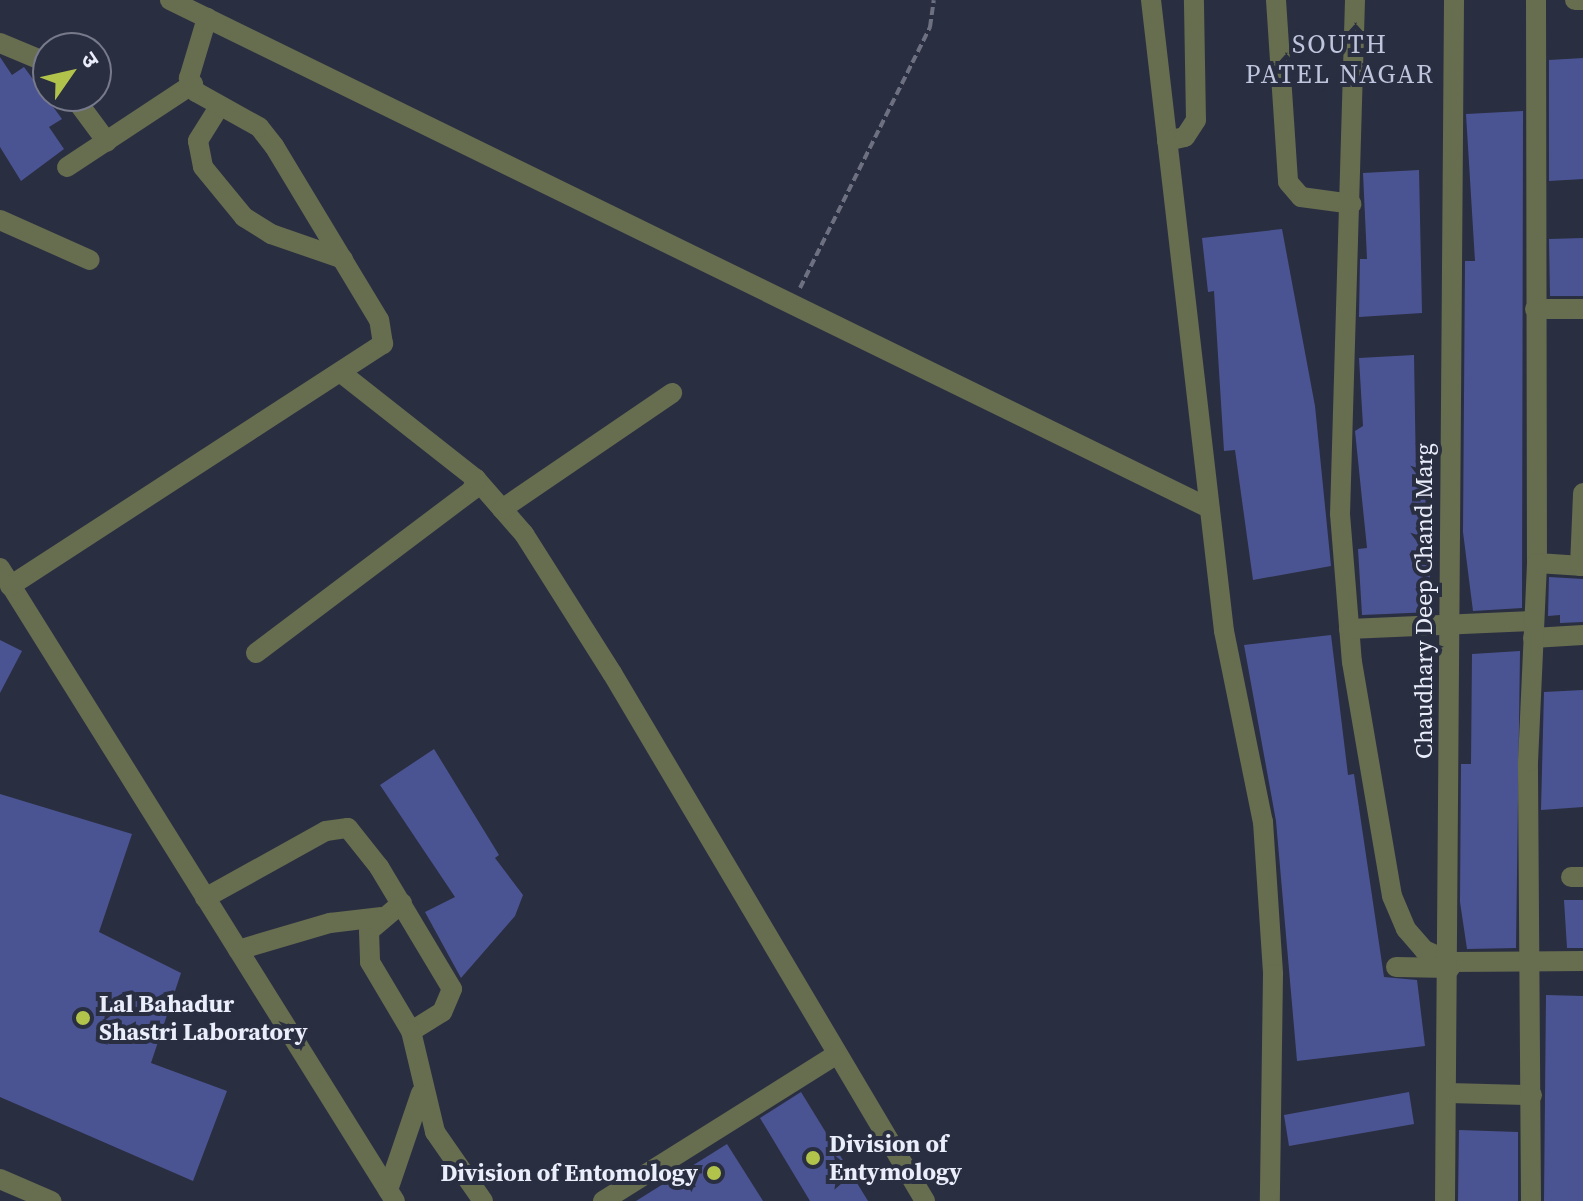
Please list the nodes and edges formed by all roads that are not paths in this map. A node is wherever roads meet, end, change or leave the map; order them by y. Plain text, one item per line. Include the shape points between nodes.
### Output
1 (170, 0) edge
2 (1151, 0) edge
3 (1194, 0) edge
4 (1276, 0) edge
5 (1355, 0) edge
6 (1454, 0) edge
7 (1536, 0) edge
8 (1575, 0) edge
9 (1583, 0) edge
10 (207, 18) junction
11 (0, 43) edge
12 (32, 56) edge
13 (193, 84) junction
14 (219, 107) junction
15 (85, 112) edge
16 (1167, 141) junction
17 (107, 142) junction
18 (67, 167) dead end
19 (1352, 204) junction
20 (0, 220) edge
21 (343, 259) junction
22 (90, 260) dead end
23 (1535, 309) junction
24 (1583, 309) edge
25 (344, 375) junction
26 (672, 393) dead end
27 (476, 479) junction
28 (1583, 493) edge
29 (1209, 508) junction
30 (502, 509) junction
31 (1583, 512) edge
32 (1537, 563) junction
33 (1581, 566) edge
34 (5, 577) edge
35 (1449, 625) junction
36 (1349, 629) junction
37 (1534, 629) junction
38 (1583, 635) edge
39 (256, 653) dead end
40 (205, 898) junction
41 (402, 903) junction
42 (380, 917) junction
43 (238, 950) junction
44 (1583, 961) edge
45 (1533, 963) junction
46 (1450, 965) junction
47 (1396, 967) dead end
48 (411, 1031) junction
49 (837, 1054) junction
50 (423, 1086) junction
51 (1448, 1093) junction
52 (1532, 1095) junction
53 (0, 1179) edge
54 (391, 1196) edge
55 (51, 1201) edge
56 (483, 1201) edge
57 (603, 1201) edge
58 (925, 1201) edge
59 (1270, 1201) edge
60 (1445, 1201) edge
61 (1531, 1201) edge

1 - 10 street
2 - 16 street
3 - 16 street via 1196,120 1185,137
4 - 19 street via 1288,182 1301,197
5 - 19 street
6 - 35 street, Chaudhary Deep Chand Marg
7 - 23 street
8 - 9 street
10 - 13 street via 190,59
10 - 29 street
11 - 12 street
13 - 14 street
13 - 17 street
14 - 21 street via 259,127
14 - 21 street via 198,141 203,167 244,217 271,234
15 - 17 street
16 - 29 street
17 - 18 street
19 - 36 street via 1339,409
20 - 22 street
21 - 25 street via 384,333 376,353
23 - 24 street
23 - 32 street
25 - 27 street
25 - 34 street
26 - 30 street
27 - 30 street
27 - 39 street via 472,490
28 - 31 street
29 - 59 street via 1224,631 1263,822 1273,974
30 - 49 street via 612,673
31 - 33 street
32 - 33 street
32 - 37 street
34 - 40 street
35 - 36 street
35 - 37 street
35 - 46 street, Chaudhary Deep Chand Marg
36 - 46 street via 1372,800 1392,896 1406,929 1424,950
37 - 38 street
37 - 45 street via 1528,762
40 - 41 street via 337,826 359,835
40 - 43 street
41 - 42 street
41 - 48 street via 452,989 442,1012
42 - 43 street via 330,923
42 - 48 street via 366,945 370,962
43 - 54 street
44 - 45 street
45 - 46 street
45 - 52 street
46 - 47 street
46 - 51 street, Chaudhary Deep Chand Marg
48 - 50 street
49 - 57 street
49 - 58 street
50 - 54 street
50 - 56 street via 435,1132
51 - 52 street
51 - 60 street, Chaudhary Deep Chand Marg
52 - 61 street
53 - 55 street

